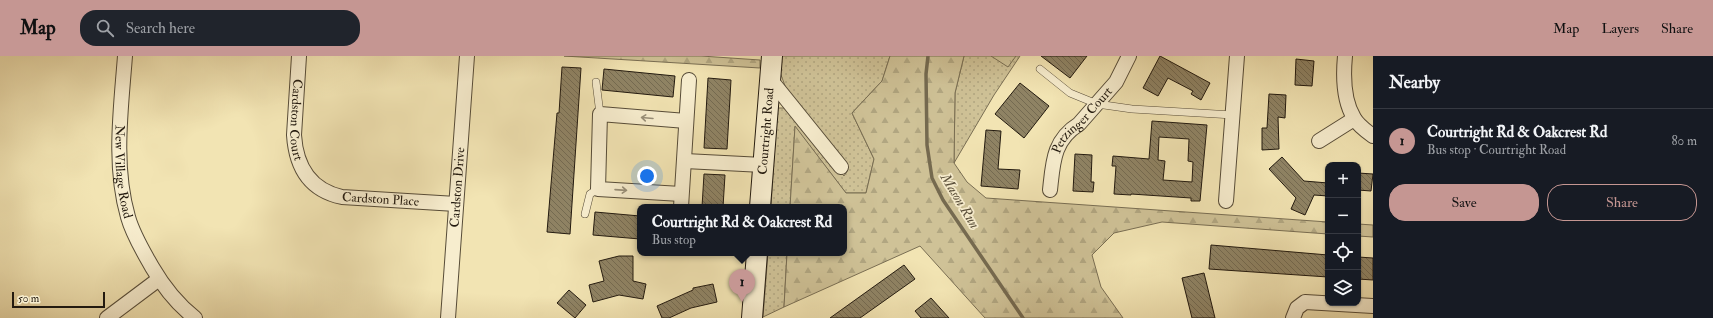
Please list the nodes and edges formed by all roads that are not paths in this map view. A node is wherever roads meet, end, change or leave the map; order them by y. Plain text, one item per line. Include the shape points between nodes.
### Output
1 (125, 56) edge
2 (300, 56) edge
3 (467, 56) edge
4 (772, 56) edge
5 (1129, 56) edge
6 (1237, 56) edge
7 (1344, 56) edge
8 (1040, 69) dead end
9 (770, 79) junction
10 (689, 80) dead end
11 (596, 82) dead end
12 (1097, 104) junction
13 (600, 114) junction
14 (1233, 115) junction
15 (1354, 119) junction
16 (686, 121) junction
17 (1373, 136) edge
18 (1319, 141) dead end
19 (685, 160) junction
20 (763, 165) junction
21 (841, 166) dead end
22 (310, 180) joint
23 (598, 189) junction
24 (1050, 190) dead end
25 (681, 200) edge
26 (1226, 201) dead end
27 (456, 204) junction
28 (760, 204) edge
29 (585, 214) dead end
30 (756, 256) edge
31 (159, 279) junction
32 (1373, 306) edge
33 (107, 318) edge
34 (195, 318) edge
35 (448, 318) edge
36 (752, 318) edge
37 (1293, 318) edge

1 - 31 street, New Village Road via 119,149 121,178 128,217 140,247
2 - 22 street, Cardston Court via 294,147 302,170
3 - 27 street, Cardston Drive
4 - 9 street, Courtright Road
5 - 12 street, Petzinger Court via 1116,82
6 - 14 street
7 - 15 street via 1345,92
8 - 12 lane via 1070,93
9 - 20 street, Courtright Road
9 - 21 street
10 - 16 street
11 - 13 lane
12 - 14 lane via 1132,109
12 - 24 street, Petzinger Court via 1059,144 1053,163
16 -> 13 street
13 - 23 street
14 - 26 street
15 - 17 street
15 - 18 street
16 - 19 street
19 - 20 street
19 - 25 street
20 - 28 street, Courtright Road
22 - 27 street, Cardston Place via 325,192 342,197
23 -> 25 street
23 - 29 lane via 590,194
27 - 35 street, Cardston Drive
30 - 36 street
31 - 33 street
31 - 34 street, New Village Road
32 - 37 street via 1305,302 1297,308

